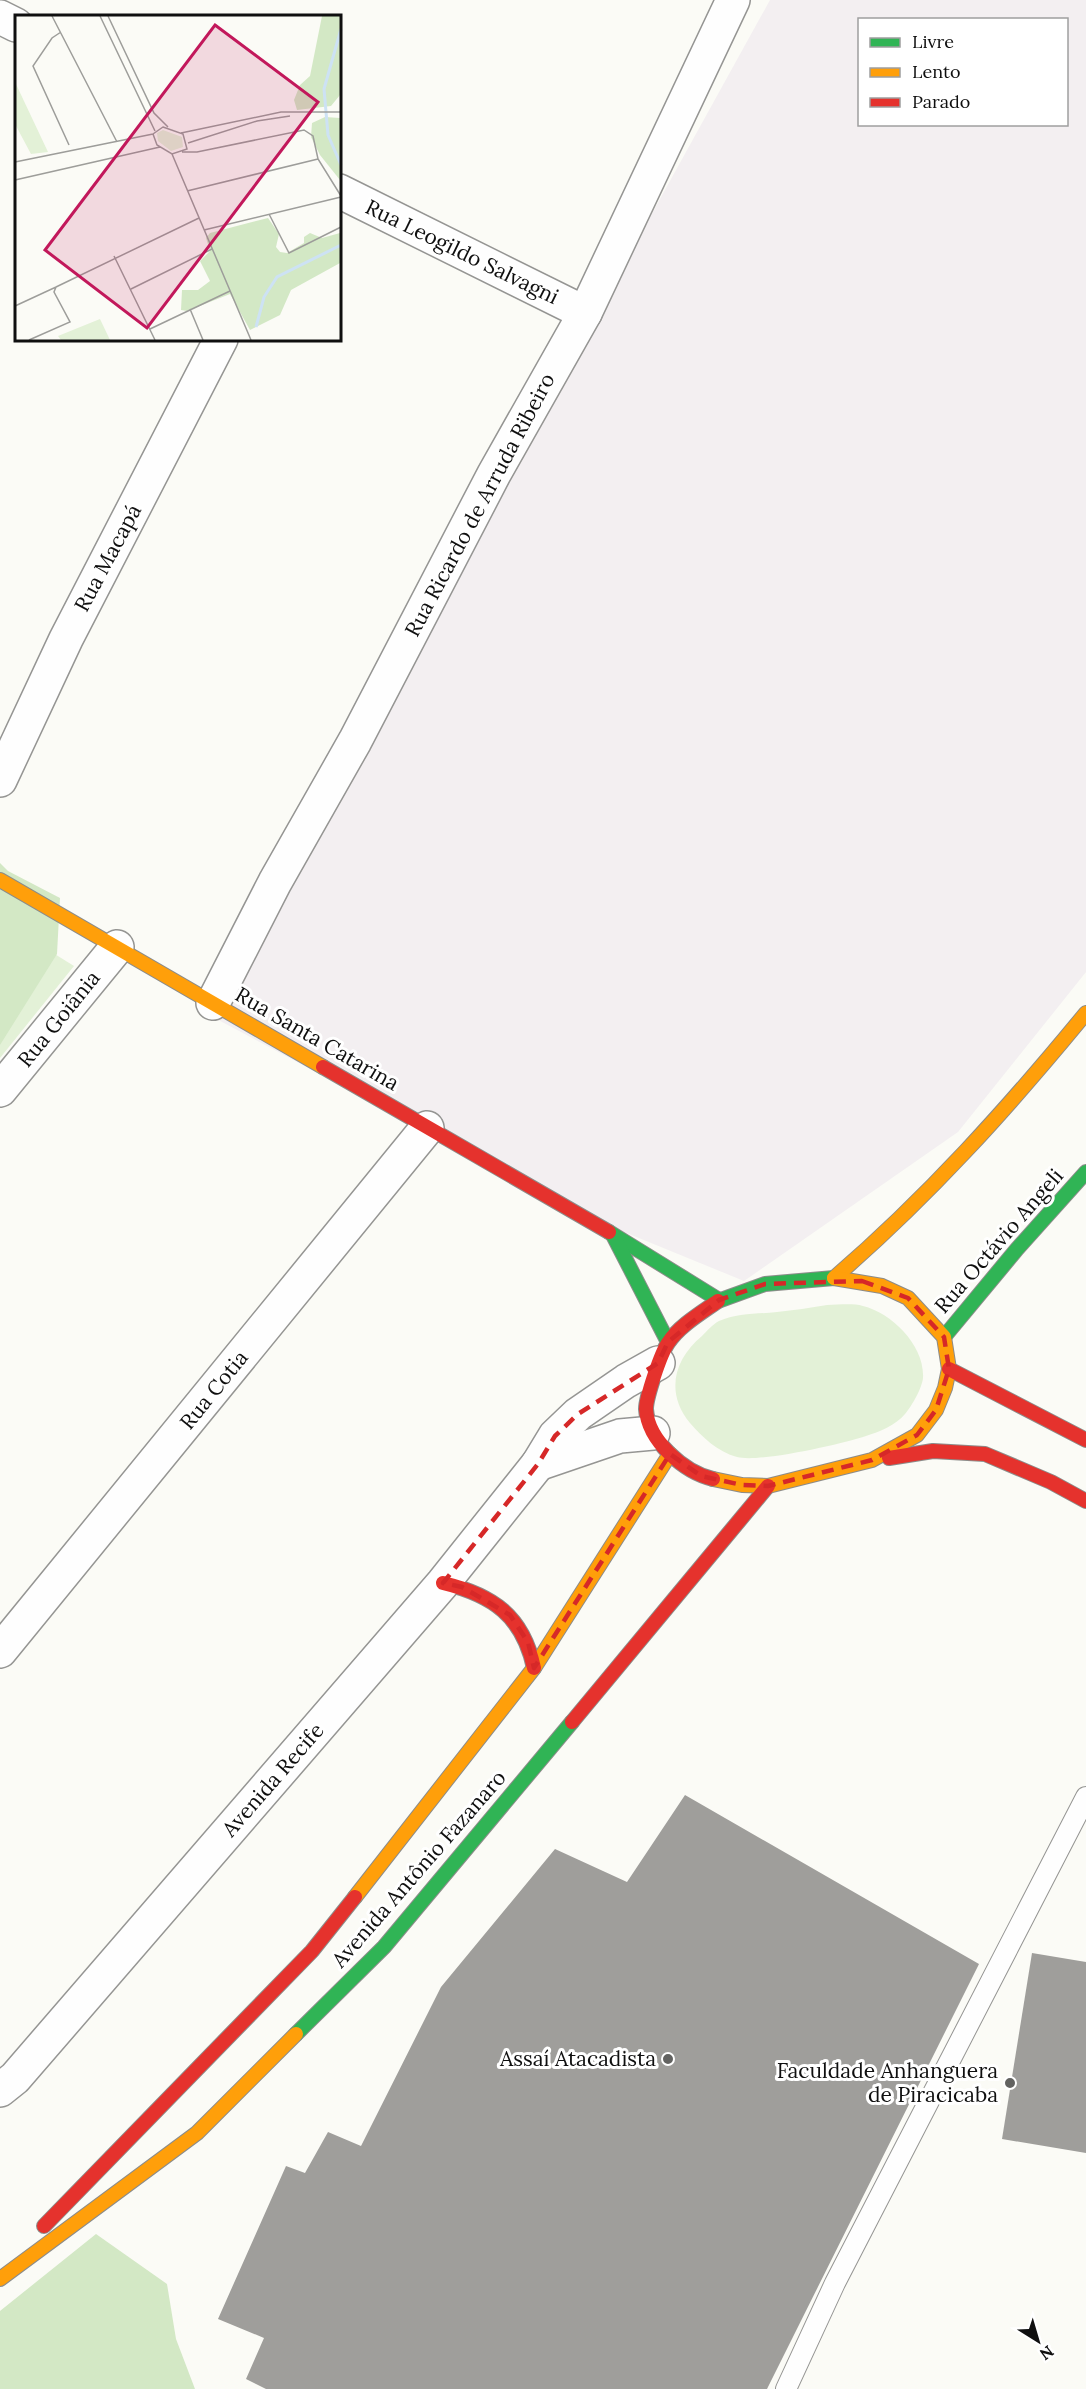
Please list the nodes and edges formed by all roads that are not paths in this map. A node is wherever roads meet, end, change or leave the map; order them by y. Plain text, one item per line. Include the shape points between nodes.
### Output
1 (733, 0) edge
2 (0, 17) edge
3 (15, 24) edge
4 (340, 191) edge
5 (585, 313) junction
6 (220, 340) edge
7 (0, 780) edge
8 (0, 880) edge
9 (117, 947) junction
10 (213, 1003) junction
11 (1086, 1013) edge
12 (0, 1090) edge
13 (428, 1128) junction
14 (1086, 1172) edge
15 (613, 1235) junction
16 (834, 1278) junction
17 (719, 1300) junction
18 (944, 1337) junction
19 (663, 1352) junction
20 (949, 1369) junction
21 (1086, 1440) edge
22 (662, 1443) junction
23 (872, 1460) junction
24 (538, 1464) junction
25 (768, 1486) junction
26 (1086, 1501) edge
27 (443, 1583) junction
28 (0, 1651) edge
29 (534, 1668) junction
30 (1086, 1797) edge
31 (0, 2090) edge
32 (0, 2272) edge
33 (0, 2279) edge
34 (786, 2389) edge

1 - 5 street, Rua Ricardo de Arruda Ribeiro
2 - 3 street
4 - 5 street, Rua Leogildo Salvagni
5 - 10 street, Rua Ricardo de Arruda Ribeiro via 494,474 356,741 275,882
6 - 7 street, Rua Macapá via 66,639
8 - 9 main road, Rua Santa Catarina
9 - 10 main road, Rua Santa Catarina
9 - 12 street, Rua Goiânia
10 - 13 main road, Rua Santa Catarina
11 - 16 main road via 968,1153 880,1240
13 - 15 main road, Rua Santa Catarina
13 - 28 street, Rua Cotia
14 - 18 main road, Rua Octávio Angeli
15 - 17 main road, Rua Santa Catarina
15 - 19 main road
16 - 17 main road via 765,1284
16 - 18 main road via 882,1286 908,1299
17 - 19 main road via 689,1322
18 - 20 main road
19 - 22 main road via 646,1408
19 - 24 street, Avenida Recife via 578,1414 555,1436
20 - 21 main road
20 - 23 main road via 936,1410 917,1435
22 - 24 street via 620,1436
22 - 25 main road via 701,1476
22 - 29 main road, Avenida Antônio Fazanaro
23 - 25 main road
23 - 26 main road via 933,1451 986,1454
24 - 27 street, Avenida Recife
25 - 33 main road, Avenida Antônio Fazanaro via 384,1947 197,2133
27 - 29 main road via 479,1593 510,1615 528,1642
27 - 31 street, Avenida Recife via 15,2078
29 - 32 main road, Avenida Antônio Fazanaro via 312,1951
30 - 34 lane via 835,2283

